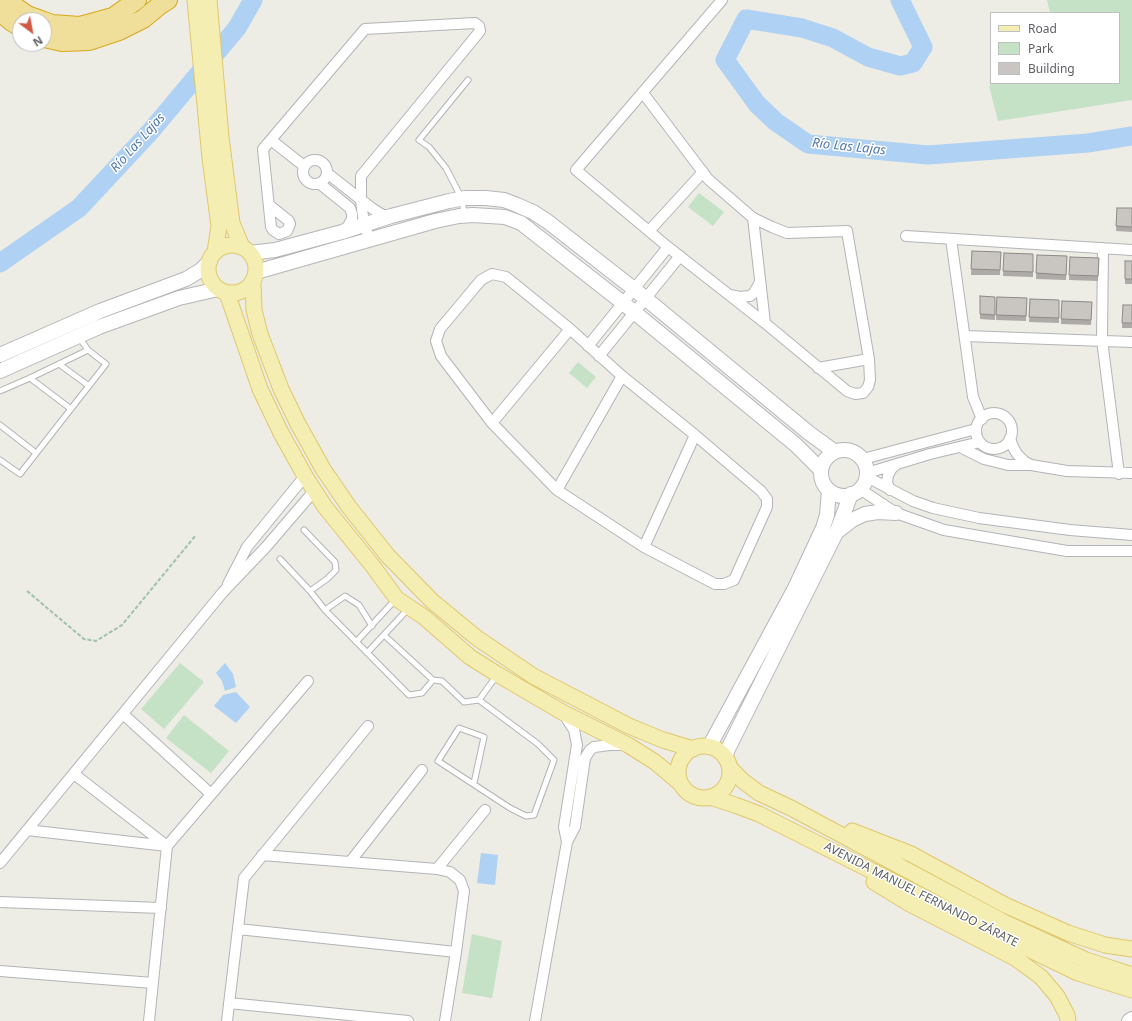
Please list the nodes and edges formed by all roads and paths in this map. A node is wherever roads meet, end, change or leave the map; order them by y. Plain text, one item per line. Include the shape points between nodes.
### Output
1 (6, 0) edge
2 (137, 0) edge
3 (168, 0) edge
4 (199, 0) edge
5 (722, 0) edge
6 (0, 12) edge
7 (23, 12) edge
8 (12, 22) edge
9 (52, 24) edge
10 (52, 40) edge
11 (468, 80) dead end
12 (643, 93) junction
13 (271, 140) junction
14 (304, 166) junction
15 (703, 172) junction
16 (327, 173) junction
17 (319, 183) junction
18 (462, 199) junction
19 (361, 201) junction
20 (269, 205) dead end
21 (464, 215) junction
22 (391, 216) junction
23 (753, 218) junction
24 (364, 224) junction
25 (649, 231) junction
26 (342, 232) junction
27 (906, 236) dead end
28 (951, 239) junction
29 (370, 240) junction
30 (668, 247) junction
31 (1103, 248) junction
32 (246, 250) junction
33 (1132, 250) edge
34 (213, 256) junction
35 (680, 256) junction
36 (254, 277) junction
37 (760, 282) junction
38 (634, 289) junction
39 (223, 291) junction
40 (728, 294) junction
41 (646, 299) junction
42 (623, 303) junction
43 (634, 313) junction
44 (765, 323) junction
45 (570, 329) junction
46 (79, 336) junction
47 (965, 336) junction
48 (1102, 340) junction
49 (1132, 342) edge
50 (588, 346) junction
51 (88, 350) junction
52 (0, 355) edge
53 (599, 356) junction
54 (869, 359) junction
55 (59, 364) junction
56 (818, 368) junction
57 (0, 371) edge
58 (622, 376) junction
59 (30, 378) junction
60 (88, 386) junction
61 (0, 390) edge
62 (71, 409) junction
63 (982, 419) junction
64 (492, 423) junction
65 (0, 425) edge
66 (976, 429) junction
67 (695, 435) junction
68 (1010, 438) junction
69 (983, 445) junction
70 (913, 446) junction
71 (960, 447) junction
72 (835, 452) junction
73 (36, 453) junction
74 (916, 458) junction
75 (0, 460) edge
76 (898, 463) junction
77 (996, 463) junction
78 (1031, 465) junction
79 (822, 470) junction
80 (1132, 473) edge
81 (1119, 474) junction
82 (305, 476) junction
83 (862, 479) junction
84 (314, 490) junction
85 (557, 490) junction
86 (829, 490) junction
87 (890, 490) junction
88 (896, 512) junction
89 (304, 530) dead end
90 (838, 531) junction
91 (196, 535) dead end
92 (1132, 535) edge
93 (644, 547) junction
94 (1132, 551) edge
95 (280, 559) dead end
96 (27, 591) dead end
97 (310, 591) junction
98 (223, 592) junction
99 (397, 599) junction
100 (409, 607) junction
101 (325, 610) junction
102 (372, 626) junction
103 (384, 636) junction
104 (356, 642) junction
105 (367, 653) junction
106 (497, 674) junction
107 (433, 680) junction
108 (308, 681) dead end
109 (479, 700) junction
110 (562, 712) junction
111 (123, 714) junction
112 (368, 726) dead end
113 (628, 745) junction
114 (709, 747) junction
115 (693, 748) junction
116 (577, 751) junction
117 (587, 754) junction
118 (728, 762) junction
119 (422, 770) dead end
120 (74, 774) junction
121 (474, 783) junction
122 (680, 783) junction
123 (211, 794) junction
124 (710, 797) junction
125 (791, 808) junction
126 (485, 810) dead end
127 (782, 826) junction
128 (27, 830) junction
129 (568, 842) junction
130 (167, 846) junction
131 (262, 855) junction
132 (350, 862) junction
133 (0, 863) edge
134 (437, 868) junction
135 (0, 902) edge
136 (161, 908) junction
137 (1002, 928) junction
138 (238, 929) junction
139 (1132, 949) edge
140 (456, 952) junction
141 (0, 972) edge
142 (1132, 975) edge
143 (153, 983) junction
144 (1132, 990) edge
145 (229, 1003) junction
146 (1132, 1018) edge
147 (149, 1021) edge
148 (227, 1021) edge
149 (408, 1021) edge
150 (445, 1021) edge
151 (535, 1021) edge
152 (1068, 1021) edge
153 (1129, 1021) edge

1 - 7 highway
2 - 9 highway via 114,17 80,26
3 - 10 highway via 143,19 119,31 89,41
4 - 32 main road via 232,223
4 - 34 main road via 210,158 219,226
5 - 12 street
6 - 8 highway
11 - 18 lane via 419,140 446,168
12 - 15 street
12 - 25 street via 576,170
13 - 14 street
13 - 19 street via 365,29 475,23 480,31 361,176
13 - 20 street via 263,149
14 - 16 street via 310,160 319,160 325,165
14 - 17 street via 306,180
15 - 23 street
15 - 25 street
16 - 17 street
16 - 19 street
17 - 26 street via 350,208 352,219
18 - 21 lane
18 - 22 street
18 - 38 street via 504,200 533,212
19 - 22 street via 379,213
19 - 24 street
21 - 29 street
21 - 42 street via 505,217 521,223
22 - 24 street
23 - 37 street
23 - 54 street via 788,233 847,231
24 - 26 street
24 - 29 street
25 - 30 street
26 - 32 street via 275,250
27 - 28 street
28 - 31 street
28 - 47 street
29 - 36 street
30 - 35 street
30 - 38 street
31 - 33 street
31 - 48 street
32 - 34 main road via 228,246 221,248
32 - 36 main road via 254,259
34 - 39 main road via 208,268 209,276
34 - 52 street via 201,270 186,279 100,311
35 - 40 street
35 - 41 street
36 - 39 main road via 242,291
36 - 115 main road via 254,310 260,334 281,389 323,469 349,508 388,556 432,601 476,638 533,676 629,726 663,740
37 - 40 street via 750,296
37 - 44 street
38 - 41 street
38 - 42 street
39 - 46 street via 179,298
39 - 82 main road via 260,389
40 - 44 street
41 - 43 street
41 - 72 street
42 - 43 street
42 - 50 street
43 - 53 street
43 - 79 street via 796,445
44 - 56 street
45 - 50 street
45 - 64 street
45 - 64 street via 506,277 492,274 481,280 440,329 436,341 442,356
46 - 51 lane
46 - 57 street
47 - 48 street
47 - 63 street via 973,397
48 - 49 street
48 - 81 street
50 - 53 street
51 - 55 lane
51 - 60 lane via 106,364
53 - 58 street
54 - 56 street
54 - 56 street via 870,380 862,393 847,391
55 - 59 lane
55 - 60 lane
58 - 67 street
58 - 85 street
59 - 61 lane
59 - 62 lane
60 - 62 lane
62 - 73 lane
63 - 66 street
63 - 68 street via 991,414 1006,418 1011,427
64 - 85 street
65 - 73 lane
66 - 69 street via 977,438
66 - 70 street
67 - 93 street
67 - 93 street via 767,499 767,507 734,580 715,584
68 - 69 street via 998,449
68 - 78 street via 1017,454
69 - 71 street
69 - 77 street
70 - 74 street
70 - 83 street
71 - 74 street
71 - 77 street
72 - 79 street via 824,462
72 - 83 street via 843,450 857,454
73 - 75 lane via 20,474
74 - 76 street
76 - 83 street
76 - 87 street via 888,475
77 - 78 street
78 - 81 street via 1067,471
79 - 86 street via 824,484
80 - 81 street
82 - 84 main road
82 - 98 street via 247,548
83 - 86 street via 844,496
83 - 87 street
83 - 88 street
83 - 90 street
84 - 98 street via 266,547
84 - 99 main road
85 - 93 street
86 - 114 street via 823,528 795,588
87 - 92 street via 933,508 979,518
88 - 90 street via 865,514
88 - 94 street via 944,530 1036,546 1067,551
89 - 97 lane via 335,562 336,570
90 - 118 street via 728,749
91 - 96 path via 122,625 96,641 84,639
95 - 97 lane
97 - 101 lane
98 - 111 street
99 - 100 main road
99 - 102 lane
100 - 103 lane
100 - 106 main road via 470,657
101 - 102 lane via 345,596 359,605
101 - 104 lane
102 - 104 lane
103 - 105 lane
103 - 107 lane
104 - 105 lane
105 - 107 lane via 409,695 422,693
106 - 109 lane
106 - 110 main road
107 - 109 lane via 442,681 464,702
108 - 123 street
109 - 121 lane via 538,744 554,760 534,815 526,816 510,808
110 - 113 main road
110 - 116 street via 574,730
111 - 120 street
111 - 123 street
112 - 131 street
113 - 117 street via 594,747
113 - 122 main road via 655,762
114 - 115 main road
114 - 118 main road via 720,752
115 - 122 main road via 686,753 678,768
116 - 117 street
116 - 129 street via 564,827
117 - 129 street via 575,827
118 - 124 main road via 728,783 718,794
118 - 125 main road, AVENIDA MANUEL FERNANDO ZÁRATE via 743,781 759,793
119 - 132 street
120 - 128 street
120 - 130 street
121 - 121 lane via 484,737 459,728 438,760
122 - 124 main road via 696,797
123 - 130 street
124 - 127 main road, AVENIDA MANUEL FERNANDO ZÁRATE
125 - 137 main road, AVENIDA MANUEL FERNANDO ZÁRATE
125 - 139 main road via 911,854 1005,905 1068,933 1105,945
126 - 134 street
127 - 137 main road, AVENIDA MANUEL FERNANDO ZÁRATE
127 - 152 main road via 910,904 1015,958 1041,977 1053,991
128 - 130 street
128 - 133 street
129 - 151 street
130 - 136 street
131 - 132 street
131 - 138 street via 244,878
132 - 134 street
134 - 140 street via 450,872 460,880 464,891
135 - 136 street
136 - 143 street
137 - 142 main road, AVENIDA MANUEL FERNANDO ZÁRATE
137 - 144 main road, AVENIDA MANUEL FERNANDO ZÁRATE via 1078,973
138 - 140 street
138 - 145 street
140 - 150 street
141 - 143 street
143 - 147 street
145 - 148 street
145 - 149 street
146 - 153 street

